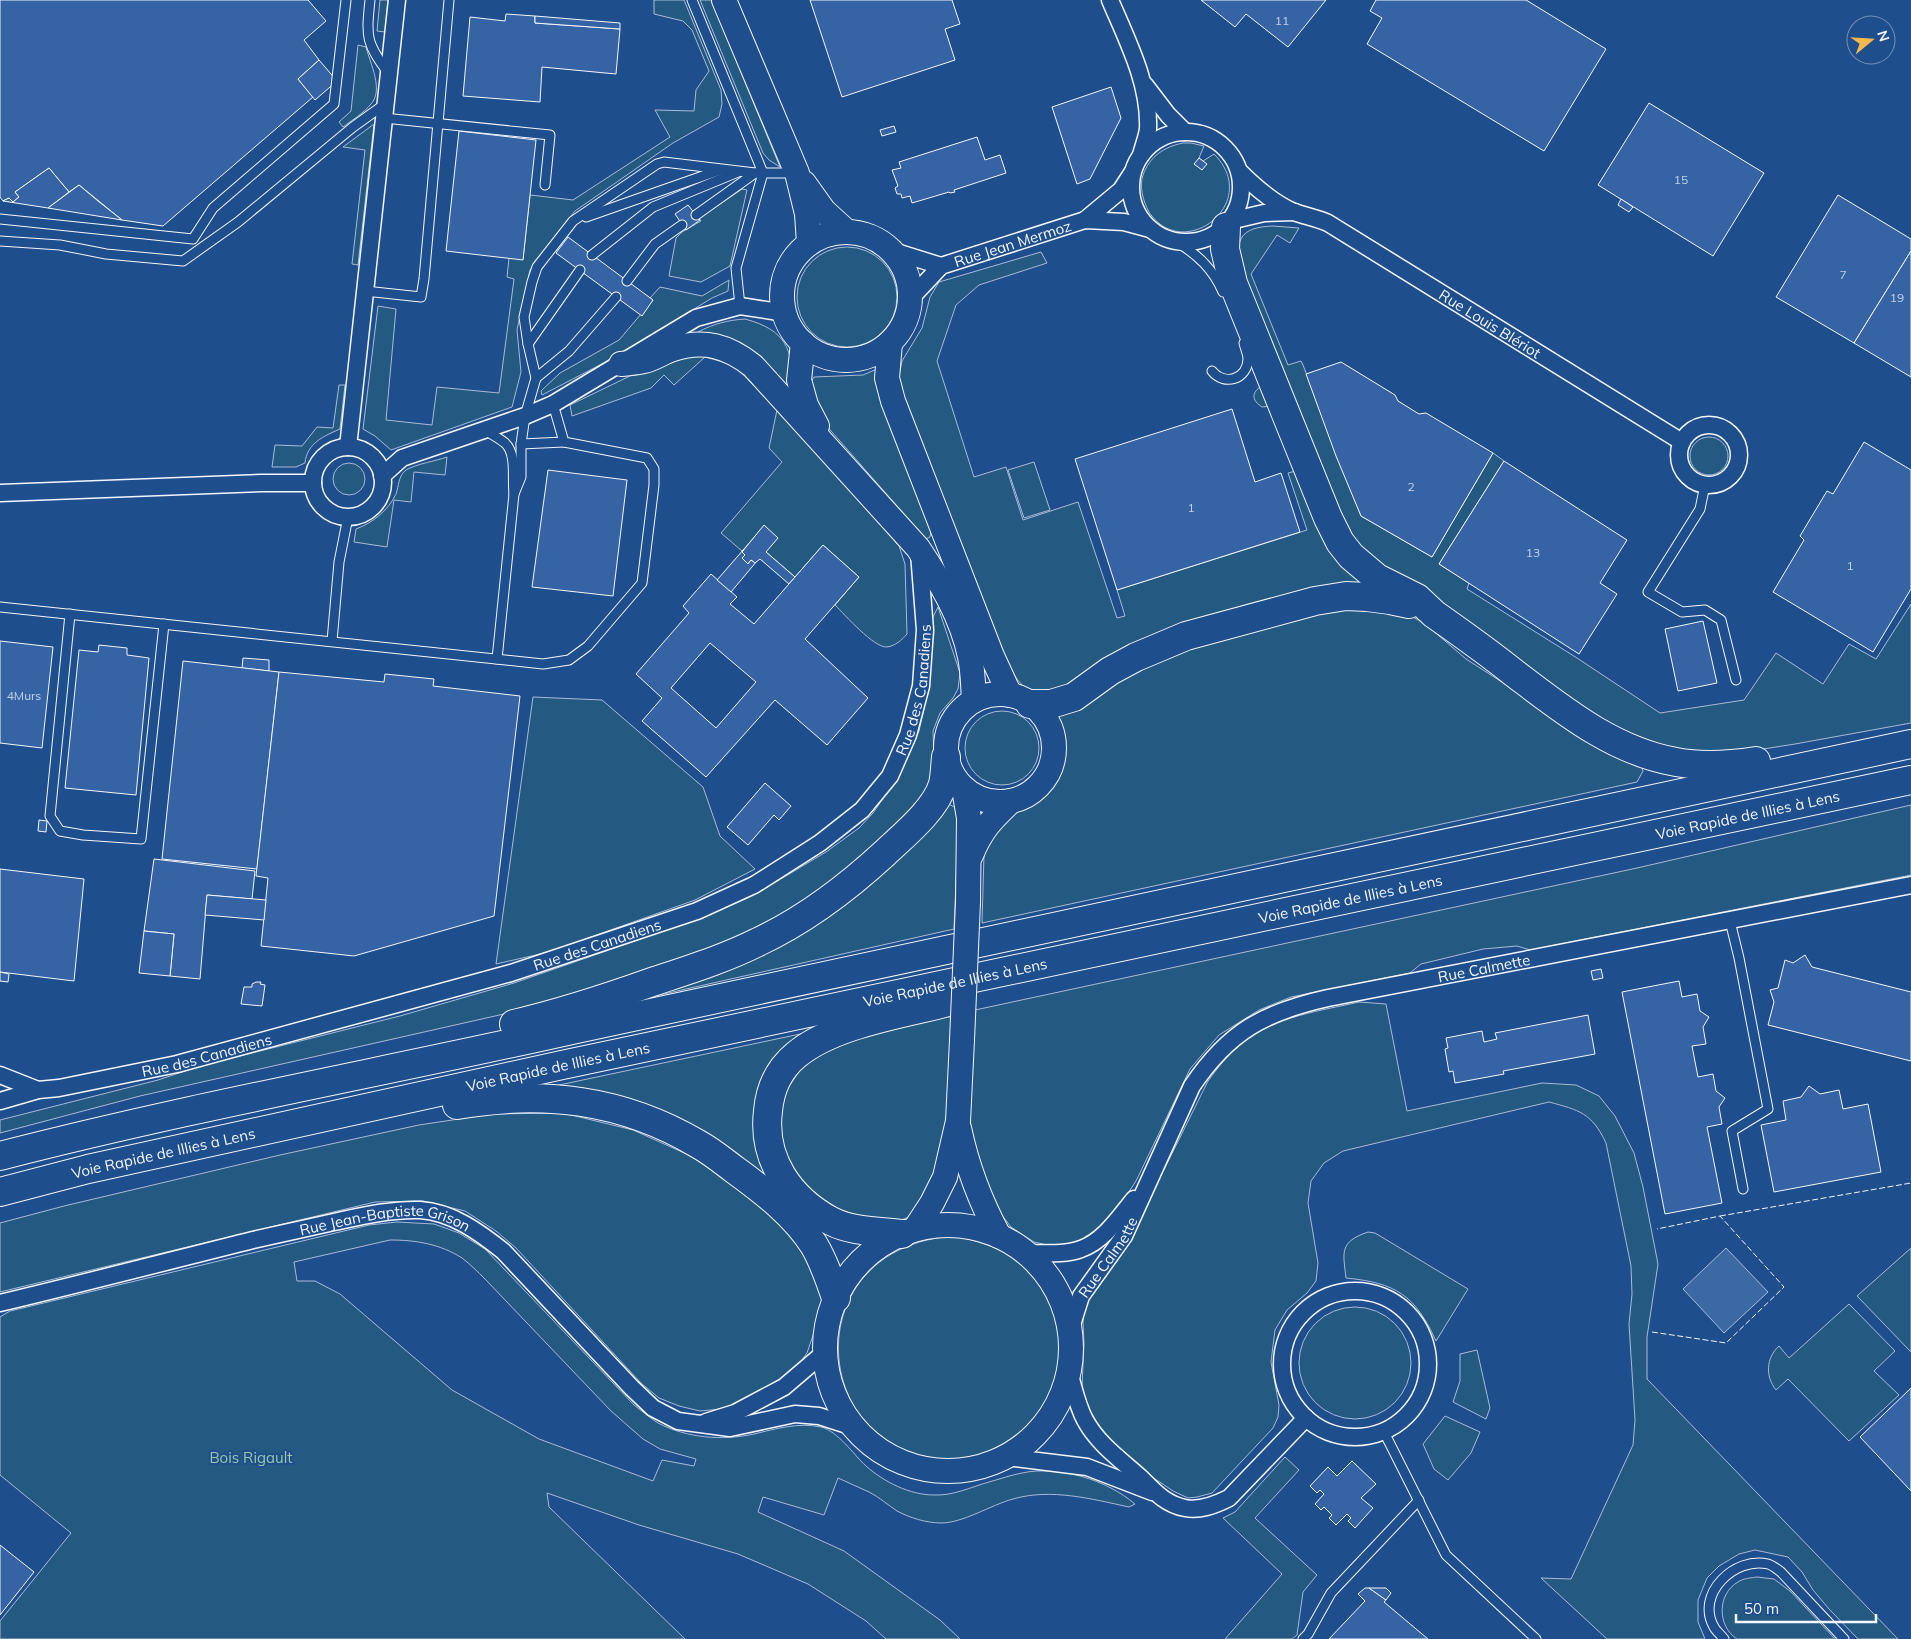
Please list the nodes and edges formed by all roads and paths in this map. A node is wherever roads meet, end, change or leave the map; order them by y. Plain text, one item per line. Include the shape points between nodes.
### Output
1 (346, 0) edge
2 (370, 0) edge
3 (398, 0) edge
4 (449, 0) edge
5 (692, 0) edge
6 (724, 0) edge
7 (1110, 0) edge
8 (389, 74) junction
9 (1144, 84) junction
10 (385, 111) junction
11 (438, 123) junction
12 (1185, 132) junction
13 (1141, 156) junction
14 (722, 169) junction
15 (740, 171) junction
16 (1134, 171) junction
17 (1240, 172) junction
18 (759, 173) junction
19 (797, 173) junction
20 (545, 185) dead end
21 (1295, 212) junction
22 (696, 216) dead end
23 (0, 219) edge
24 (1085, 220) junction
25 (574, 221) junction
26 (1228, 224) junction
27 (682, 225) dead end
28 (1150, 229) junction
29 (846, 231) junction
30 (0, 241) edge
31 (1177, 242) junction
32 (809, 243) junction
33 (893, 252) junction
34 (592, 255) dead end
35 (941, 266) junction
36 (580, 270) dead end
37 (627, 281) dead end
38 (365, 291) junction
39 (616, 297) dead end
40 (911, 298) junction
41 (1227, 302) dead end
42 (740, 306) junction
43 (785, 313) junction
44 (1241, 336) dead end
45 (803, 343) junction
46 (890, 343) junction
47 (528, 344) junction
48 (621, 364) junction
49 (1212, 370) dead end
50 (1255, 372) junction
51 (536, 378) junction
52 (553, 404) junction
53 (525, 416) junction
54 (485, 430) junction
55 (564, 442) junction
56 (1682, 442) junction
57 (522, 444) junction
58 (348, 447) junction
59 (828, 447) junction
60 (382, 476) junction
61 (313, 483) junction
62 (1705, 485) junction
63 (0, 493) edge
64 (514, 494) junction
65 (348, 517) junction
66 (918, 548) junction
67 (0, 607) edge
68 (70, 614) junction
69 (1434, 614) junction
70 (164, 624) junction
71 (332, 641) junction
72 (497, 659) junction
73 (1736, 680) dead end
74 (1020, 699) junction
75 (974, 700) junction
76 (1911, 744) edge
77 (946, 757) junction
78 (1827, 762) junction
79 (1911, 780) edge
80 (964, 789) junction
81 (1011, 801) junction
82 (969, 859) junction
83 (1911, 885) edge
84 (1730, 921) junction
85 (1043, 964) junction
86 (423, 1063) junction
87 (0, 1075) edge
88 (38, 1090) junction
89 (407, 1100) junction
90 (0, 1101) edge
91 (958, 1121) junction
92 (0, 1156) edge
93 (1147, 1183) junction
94 (1743, 1189) dead end
95 (0, 1192) edge
96 (908, 1232) junction
97 (999, 1236) junction
98 (1028, 1253) junction
99 (836, 1298) junction
100 (0, 1303) edge
101 (1070, 1331) junction
102 (825, 1352) junction
103 (1069, 1372) junction
104 (1306, 1418) junction
105 (699, 1424) junction
106 (853, 1427) junction
107 (1384, 1432) junction
108 (1006, 1457) junction
109 (1156, 1494) junction
110 (1419, 1500) junction
111 (1303, 1639) edge
112 (1536, 1639) edge
113 (1724, 1639) edge
114 (1844, 1639) edge

1 - 23 lane via 334,104 213,208 193,239
2 - 8 lane via 367,31 373,52
3 - 8 street
4 - 11 lane
5 - 18 lane
6 - 19 street
7 - 9 street
8 - 10 street
9 - 12 street
9 - 13 street via 1148,131
10 - 11 lane
10 - 30 lane via 353,127 238,222 183,261 106,254 60,245
10 - 38 street
11 - 20 lane via 550,135
11 - 38 lane via 421,297
12 - 13 street via 1167,135
12 - 17 street via 1203,134 1219,142 1232,156
13 - 16 street
14 - 15 lane
14 - 25 lane
14 - 25 lane via 664,162 657,164
15 - 18 lane
15 - 34 lane via 653,207
16 - 24 street, Rue Jean Mermoz via 1121,190
16 - 28 street via 1131,187 1133,204
17 - 21 street, Rue Louis Blériot via 1268,197
17 - 26 street via 1242,190 1238,208
18 - 19 lane
18 - 22 lane
18 - 42 lane via 736,268
19 - 29 street via 824,211
19 - 32 street via 807,214
21 - 26 street, Rue Louis Blériot via 1264,214
21 - 56 street, Rue Louis Blériot via 1328,223
24 - 28 street, Rue Jean Mermoz via 1124,222
24 - 35 street, Rue Jean Mermoz
25 - 47 lane via 534,275 524,317
26 - 31 street via 1214,236 1196,242
26 - 50 highway via 1225,249 1228,268
27 - 37 lane via 655,244
28 - 31 street via 1162,238
29 - 32 street via 826,234
29 - 33 street via 880,240
31 - 41 lane via 1196,253 1208,266
32 - 43 street via 795,257 786,274 782,294
33 - 35 street, Rue Jean Mermoz
33 - 40 street via 903,265
35 - 40 street, Rue Jean Mermoz
36 - 47 lane
38 - 58 street
39 - 51 lane via 569,351
40 - 46 street via 901,330
42 - 43 street
42 - 48 street via 696,318
43 - 45 street
44 - 50 lane via 1248,359 1245,370
45 - 46 street via 837,359 856,359 874,354
45 - 59 street via 800,380 806,405
46 - 74 street via 887,378 892,401 992,656
47 - 51 lane
48 - 52 street
48 - 59 street via 645,361 694,344 725,349 753,366
49 - 50 lane via 1224,380
50 - 69 highway via 1350,556 1371,574 1417,598
51 - 53 lane
52 - 53 street
52 - 55 lane
53 - 54 street
53 - 57 lane
54 - 60 street via 402,458
54 - 64 lane via 507,444 514,456
55 - 57 lane
55 - 72 lane via 647,458 654,469 642,583 588,646 569,660 543,664
56 - 62 street via 1679,460 1683,471 1697,483
56 - 62 street via 1702,426 1723,429 1735,441 1739,454 1734,472 1721,483
57 - 64 lane via 521,477
58 - 60 street via 371,455
58 - 61 street via 327,453 314,472
59 - 66 street
60 - 65 street via 382,488 374,504 360,514
61 - 63 street
61 - 65 street via 320,503 328,510
62 - 73 lane via 1700,509 1648,592 1682,612 1706,610 1721,620
64 - 72 lane
65 - 71 lane via 339,562
66 - 75 street via 941,582 960,623 970,657
66 - 88 street, Rue des Canadiens via 925,630 921,686 908,735 890,776 862,810 827,838 754,885 697,911 511,973 177,1064
67 - 68 lane
68 - 70 lane
68 - 70 lane via 50,816 60,831 83,835 141,839
69 - 74 highway via 1412,605 1367,597 1346,596 1315,601 1163,644 1110,671 1074,697 1050,704
69 - 78 highway via 1586,726 1651,756 1697,764 1742,763 1776,757
70 - 71 lane
71 - 72 lane
74 - 75 street via 992,694
74 - 81 street via 1037,709 1048,722 1054,755 1040,785
75 - 77 street via 951,724 946,740
76 - 78 highway
77 - 80 street via 952,775
77 - 86 highway via 942,785 931,806 910,829 860,876 792,924 714,961 607,999 465,1036
78 - 86 highway via 1035,929
79 - 85 highway, Voie Rapide de Illies à Lens
80 - 81 street via 978,798 994,802
80 - 82 street
81 - 82 street via 979,834
82 - 91 street, bridge
83 - 84 street, Rue Calmette
84 - 93 street, Rue Calmette via 1328,998 1268,1016 1220,1050 1207,1065 1192,1086
84 - 94 lane via 1768,1109 1732,1131
85 - 89 highway, Voie Rapide de Illies à Lens
85 - 96 highway via 1008,988 825,1036 795,1056 774,1085 766,1125 769,1148 775,1166 793,1191 816,1212 833,1222 853,1229
86 - 92 highway via 236,1100
87 - 88 street
88 - 90 street, Rue des Canadiens
89 - 95 highway, Voie Rapide de Illies à Lens via 88,1169
89 - 99 highway via 437,1108 530,1097 566,1099 600,1104 670,1128 700,1145 759,1188 791,1217 814,1245
91 - 96 street via 945,1177 932,1203
91 - 97 street via 974,1182
93 - 98 street, Rue Calmette via 1103,1236 1082,1249
93 - 101 street, Rue Calmette via 1124,1236 1081,1296
96 - 97 street via 958,1225
96 - 99 street via 880,1245 865,1257
97 - 98 street
98 - 101 street via 1056,1288
99 - 102 street via 828,1324
100 - 105 street, Rue Jean-Baptiste Grison via 282,1233 364,1215 421,1210 442,1214 482,1234 503,1251 653,1408 678,1422
101 - 103 street via 1072,1352
102 - 105 street, Rue Jean-Baptiste Grison via 784,1387 736,1413
102 - 106 street via 834,1393
103 - 108 street via 1051,1417 1030,1441
103 - 109 street via 1078,1406 1090,1428 1116,1458
104 - 107 street via 1334,1435 1360,1438
104 - 107 street via 1296,1407 1285,1384 1282,1360 1288,1336 1302,1314 1327,1296 1347,1292 1373,1293 1391,1301 1411,1317 1427,1349 1428,1374 1420,1399 1404,1419
104 - 109 street via 1229,1498 1216,1505 1186,1508
105 - 106 street, Rue Jean-Baptiste Grison via 730,1428 795,1414 819,1416
106 - 108 street via 896,1460 933,1471 970,1470
107 - 110 lane
108 - 109 street via 1086,1467
110 - 111 lane via 1331,1593
110 - 112 lane via 1446,1555
113 - 114 lane via 1713,1626 1709,1607 1714,1588 1726,1575 1754,1563 1769,1564 1781,1572

